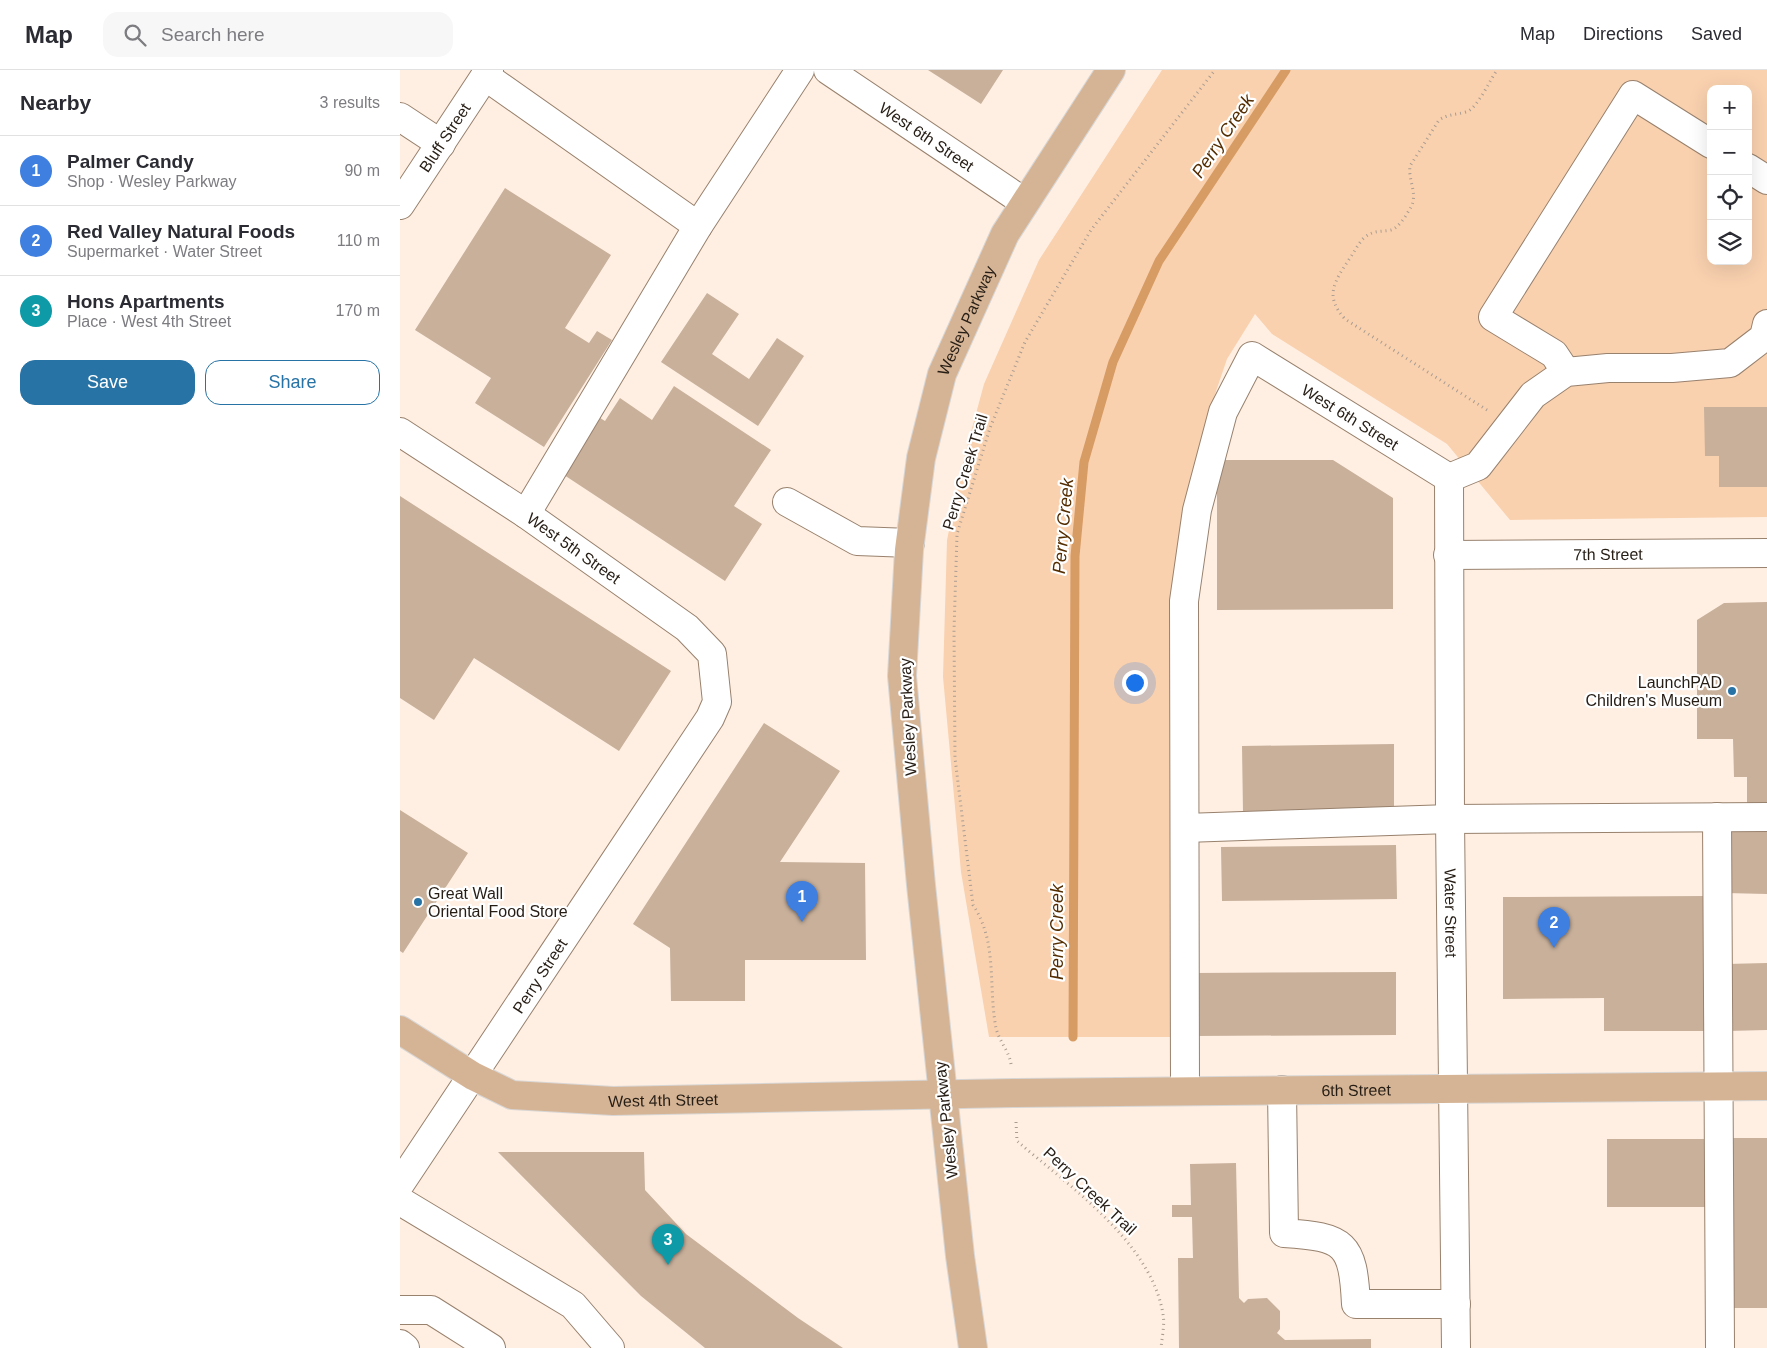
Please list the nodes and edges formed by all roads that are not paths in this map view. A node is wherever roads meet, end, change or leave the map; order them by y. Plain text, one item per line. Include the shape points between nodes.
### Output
1 (800, 70) edge
2 (828, 70) edge
3 (1111, 70) edge
4 (487, 73) edge
5 (400, 117) edge
6 (1707, 142) edge
7 (442, 144) junction
8 (1752, 171) edge
9 (1767, 180) edge
10 (1024, 202) junction
11 (400, 205) edge
12 (698, 226) junction
13 (1767, 324) edge
14 (1566, 372) junction
15 (400, 432) edge
16 (1450, 478) junction
17 (787, 502) dead end
18 (526, 514) junction
19 (910, 544) junction
20 (1767, 552) edge
21 (1448, 555) junction
22 (716, 688) joint
23 (1717, 817) junction
24 (1767, 817) edge
25 (1450, 819) junction
26 (1184, 828) junction
27 (400, 1030) edge
28 (473, 1076) junction
29 (1717, 1086) junction
30 (1767, 1086) edge
31 (1453, 1088) junction
32 (1282, 1090) junction
33 (1184, 1091) junction
34 (944, 1096) junction
35 (400, 1184) edge
36 (400, 1201) edge
37 (1456, 1304) junction
38 (400, 1310) edge
39 (400, 1344) edge
40 (405, 1348) edge
41 (491, 1348) edge
42 (610, 1348) edge
43 (973, 1348) edge
44 (1456, 1348) edge
45 (1720, 1348) edge

1 - 12 street
2 - 10 street, West 6th Street
3 - 10 main road, Wesley Parkway
4 - 7 street, Bluff Street
4 - 12 street
5 - 7 street
6 - 14 street via 1633,96 1493,317 1554,354
7 - 11 street, Bluff Street
8 - 9 street
10 - 19 main road, Wesley Parkway via 1005,234 942,374 921,458
12 - 18 street
13 - 14 street via 1764,337 1730,363
14 - 16 street via 1534,395 1478,466
15 - 18 street, West 5th Street
16 - 21 street, Water Street
16 - 26 street, West 6th Street via 1252,356 1223,412 1197,510 1186,583
17 - 19 street via 857,540
18 - 22 street, West 5th Street via 687,628 712,654
19 - 34 main road, Wesley Parkway via 902,676
20 - 21 street, 7th Street
21 - 25 street, Water Street
22 - 28 street, Perry Street via 717,702 710,718
23 - 24 street
23 - 25 street
23 - 29 street
25 - 26 street
25 - 31 street, Water Street
26 - 33 street
27 - 28 main road, West 4th Street
28 - 34 main road, West 4th Street via 512,1095 613,1101
28 - 35 street, Perry Street
29 - 30 main road, 6th Street
29 - 31 main road, 6th Street
29 - 45 street
31 - 32 main road, 6th Street
31 - 37 street, Water Street
32 - 33 main road, 6th Street
32 - 37 street via 1284,1233 1326,1237 1343,1246 1352,1260 1356,1304
33 - 34 main road, 6th Street
34 - 43 main road, Wesley Parkway
36 - 42 street via 573,1305
37 - 44 street, Water Street
38 - 41 street via 431,1310
39 - 40 street

